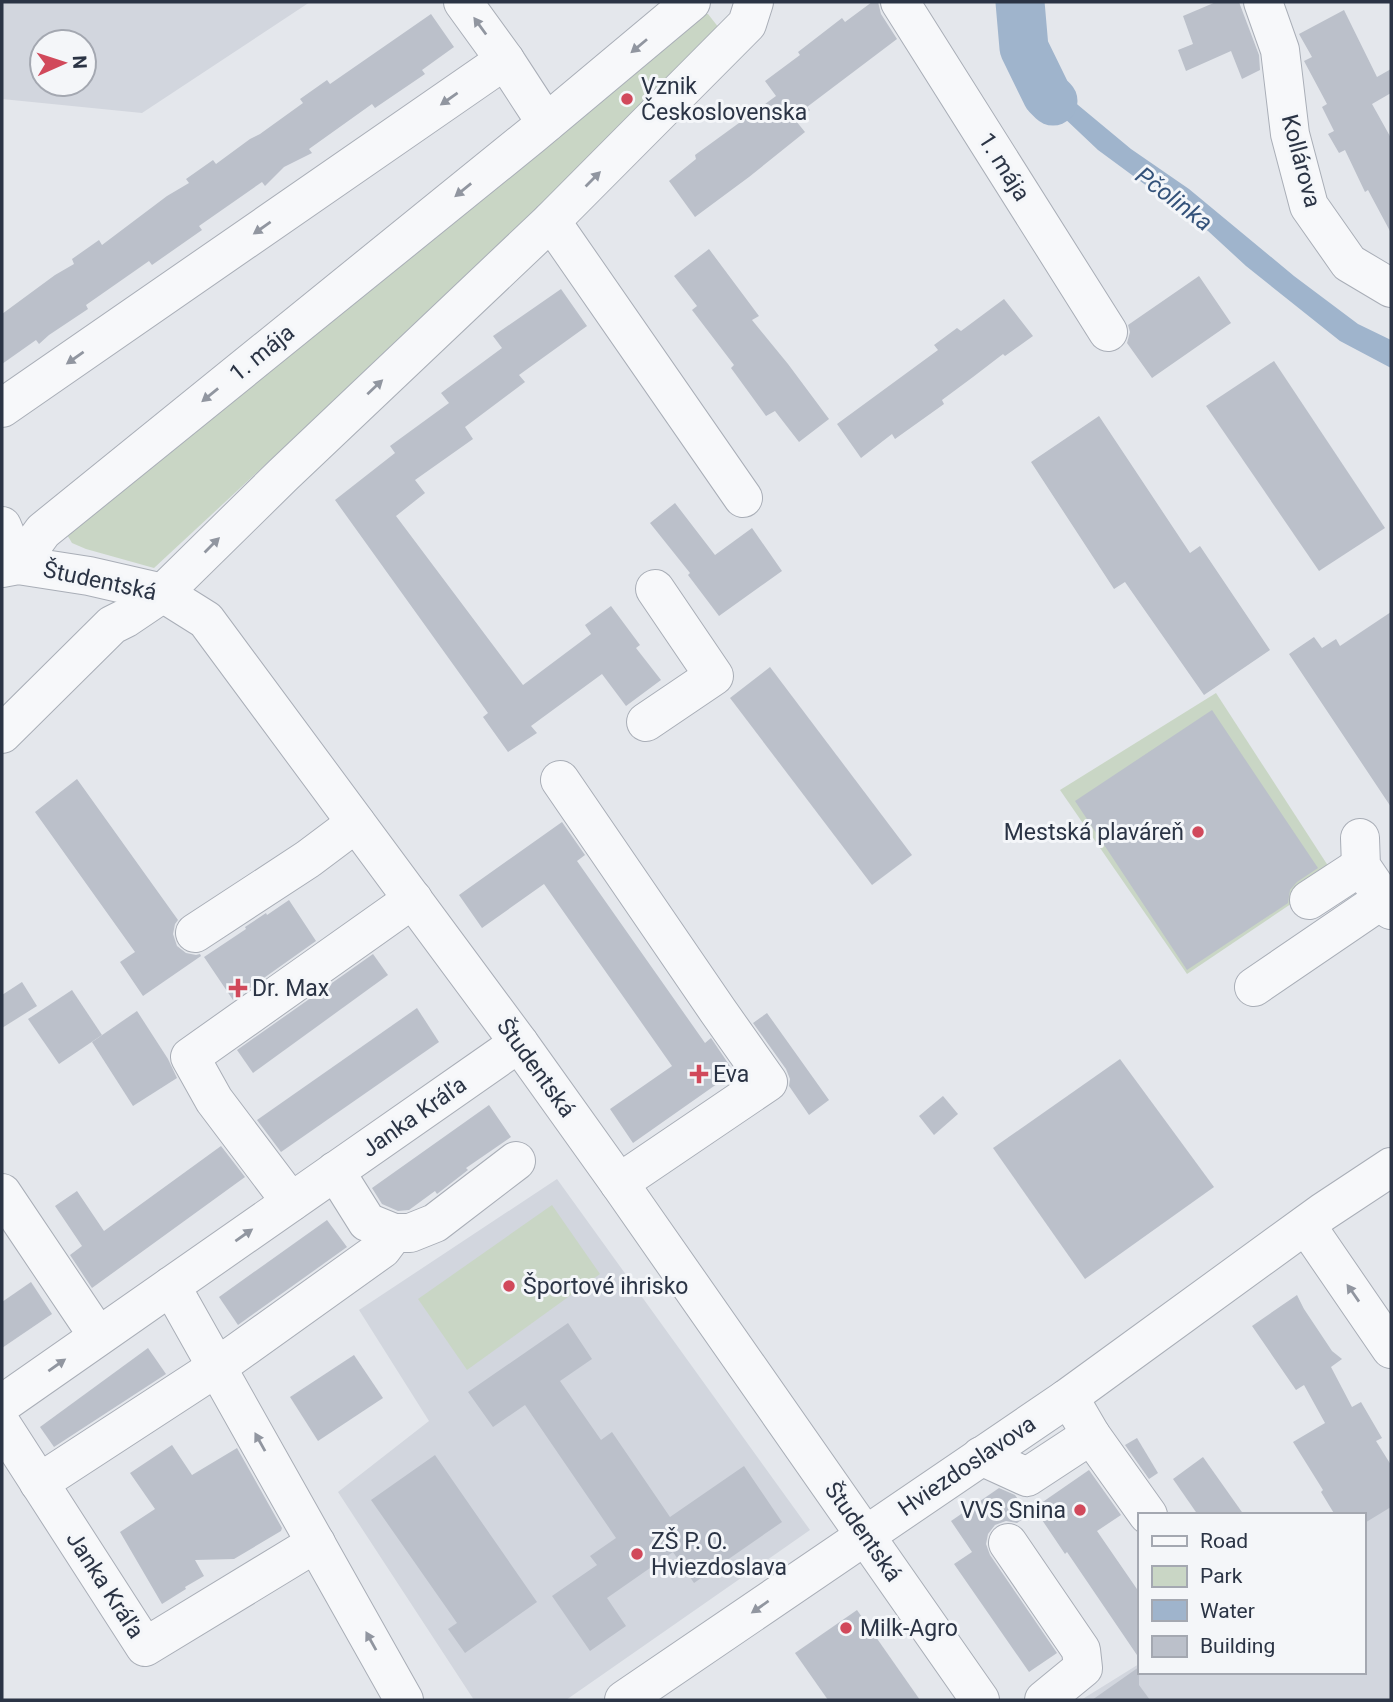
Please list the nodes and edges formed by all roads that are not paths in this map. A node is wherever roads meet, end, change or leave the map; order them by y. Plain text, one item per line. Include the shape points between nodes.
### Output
1 (463, 2) edge
2 (691, 2) edge
3 (900, 2) edge
4 (1263, 2) edge
5 (743, 9) edge
6 (505, 60) junction
7 (546, 123) junction
8 (551, 221) junction
9 (1391, 288) edge
10 (1108, 332) dead end
11 (2, 408) edge
12 (743, 498) dead end
13 (2, 526) edge
14 (10, 566) edge
15 (655, 589) dead end
16 (163, 593) junction
17 (646, 722) dead end
18 (2, 734) edge
19 (560, 780) dead end
20 (356, 823) junction
21 (413, 899) junction
22 (1309, 901) dead end
23 (1387, 904) edge
24 (195, 933) dead end
25 (1254, 987) dead end
26 (519, 1044) junction
27 (516, 1161) dead end
28 (1391, 1167) edge
29 (335, 1171) junction
30 (620, 1183) junction
31 (2, 1193) edge
32 (291, 1202) junction
33 (1306, 1225) junction
34 (394, 1233) junction
35 (171, 1286) junction
36 (98, 1336) junction
37 (1391, 1349) edge
38 (218, 1367) junction
39 (1066, 1399) junction
40 (2, 1404) edge
41 (2, 1424) edge
42 (1091, 1435) junction
43 (981, 1456) junction
44 (39, 1483) junction
45 (1147, 1513) edge
46 (316, 1543) junction
47 (1008, 1543) dead end
48 (851, 1545) junction
49 (404, 1700) edge
50 (624, 1700) edge
51 (980, 1700) edge
52 (1044, 1700) edge

6 -> 1 street
2 -> 7 street, 1. mája
3 - 10 street, 1. mája
4 - 9 street, Kollárova via 1280,50 1290,134 1309,206 1349,263
8 -> 5 street
6 - 7 street
6 -> 11 street
7 -> 14 street, 1. mája via 43,531
8 - 12 street
16 -> 8 street
13 - 14 street
14 - 16 street, Študentská via 89,576
15 - 17 street via 714,676
16 - 18 street via 112,625
16 - 20 street, Študentská via 206,620
19 - 30 street via 768,1082
20 - 21 street, Študentská
20 - 24 street
21 - 26 street, Študentská
21 - 32 street via 190,1056 214,1100
22 - 23 street via 1360,852
23 - 25 street
26 - 29 street, Janka Kráľa
26 - 30 street, Študentská
27 - 34 street via 435,1223 410,1233
28 - 33 street, Hviezdoslavova
29 - 32 street, Janka Kráľa
29 - 34 street via 367,1222
30 - 48 street, Študentská
31 - 36 street
35 -> 32 street, Janka Kráľa
37 -> 33 street
33 - 39 street, Hviezdoslavova
34 - 38 street via 382,1249
35 - 36 street, Janka Kráľa
35 - 38 street
40 -> 36 street, Janka Kráľa
38 - 44 street
46 -> 38 street
39 - 42 street
39 - 43 street, Hviezdoslavova
41 - 44 street, Janka Kráľa
42 - 43 street via 1027,1477
42 - 45 street
43 - 48 street, Hviezdoslavova
44 - 46 street, Janka Kráľa via 145,1647
49 -> 46 street
47 - 52 street via 1081,1650 1083,1668
48 -> 50 street, Hviezdoslavova
48 - 51 street, Študentská

